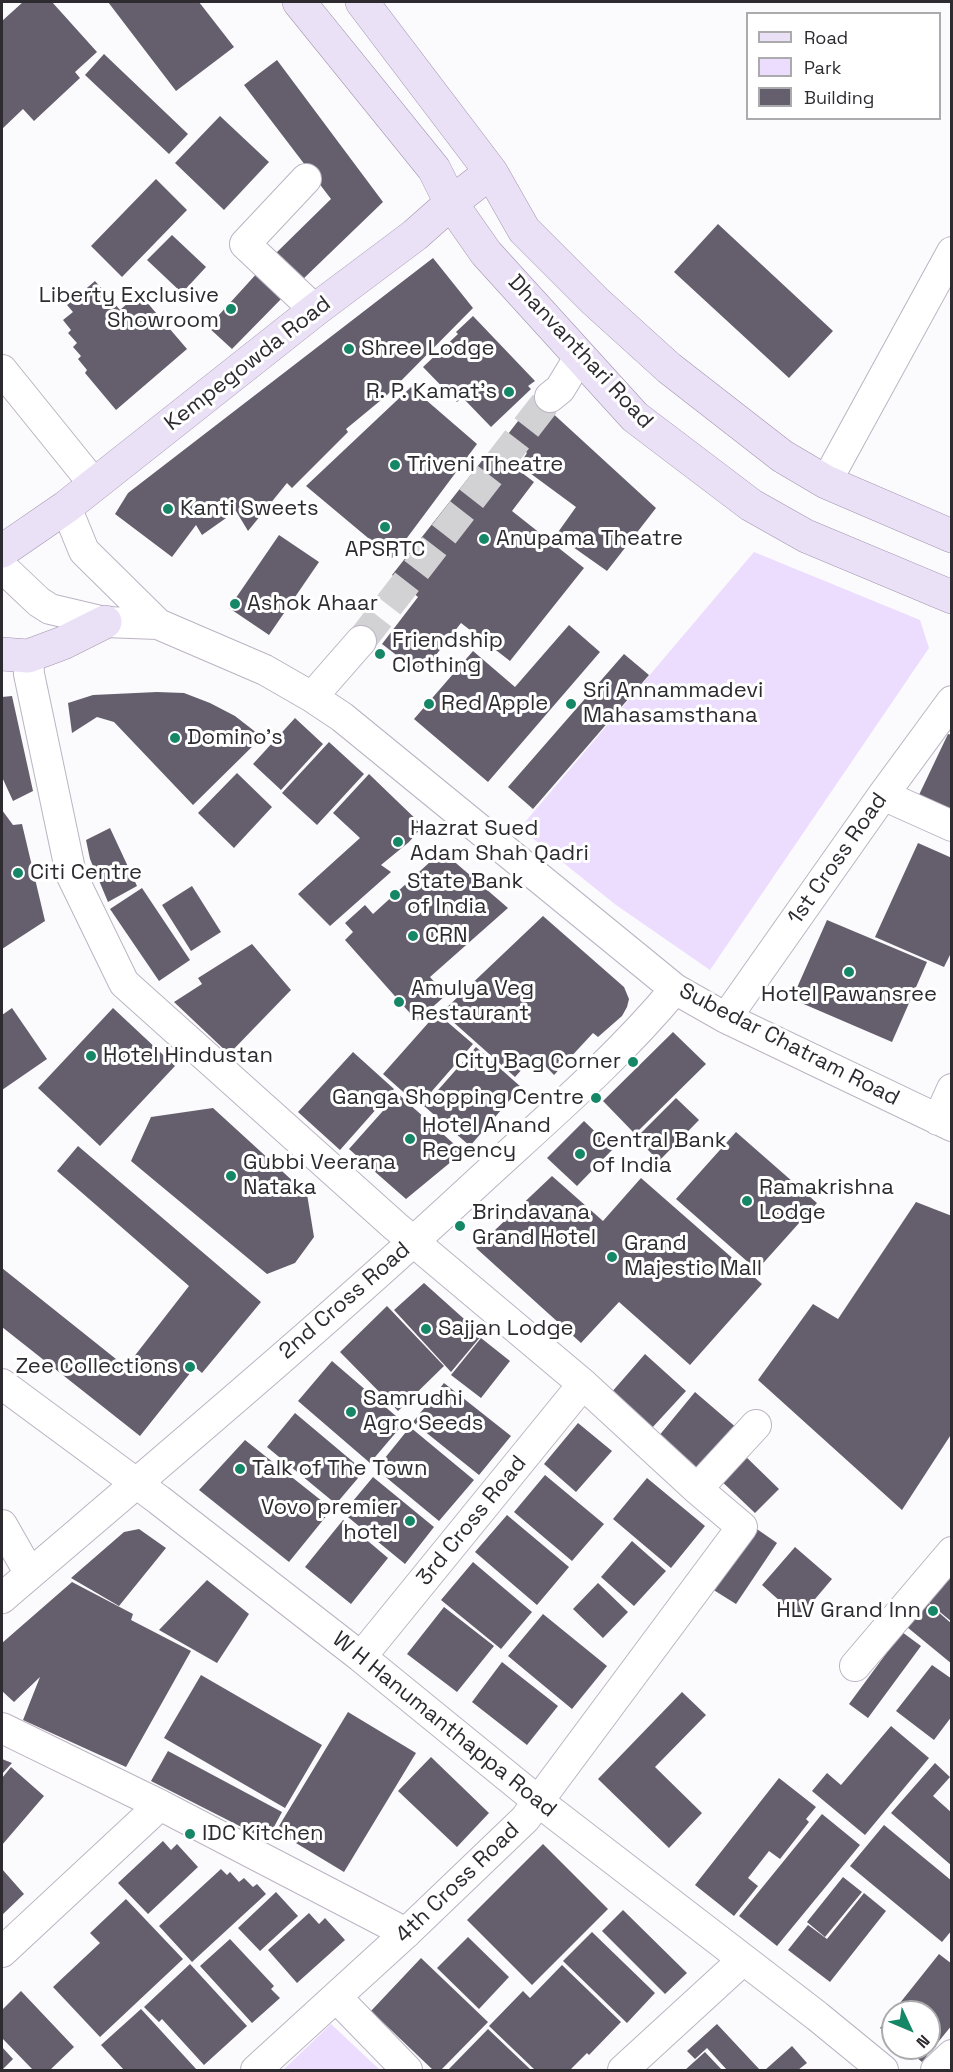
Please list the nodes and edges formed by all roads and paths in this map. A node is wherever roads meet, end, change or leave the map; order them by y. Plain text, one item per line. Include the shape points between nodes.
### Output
1 (299, 2) edge
2 (362, 2) edge
3 (491, 172) junction
4 (306, 178) dead end
5 (451, 203) junction
6 (951, 252) edge
7 (315, 310) junction
8 (580, 356) junction
9 (2, 370) edge
10 (549, 398) tunnel mouth
11 (826, 482) junction
12 (94, 484) junction
13 (66, 507) junction
14 (951, 536) edge
15 (2, 551) edge
16 (2, 567) edge
17 (951, 597) edge
18 (105, 622) junction
19 (158, 624) junction
20 (361, 641) tunnel mouth
21 (15, 655) edge
22 (312, 697) junction
23 (951, 701) edge
24 (882, 795) junction
25 (951, 826) edge
26 (675, 989) junction
27 (726, 1018) junction
28 (951, 1089) edge
29 (945, 1123) edge
30 (413, 1242) junction
31 (2, 1384) edge
32 (583, 1384) junction
33 (756, 1425) dead end
34 (137, 1484) junction
35 (697, 1489) junction
36 (2, 1525) edge
37 (951, 1552) edge
38 (30, 1574) junction
39 (2, 1598) edge
40 (361, 1657) junction
41 (855, 1666) dead end
42 (2, 1728) edge
43 (539, 1802) junction
44 (160, 1805) junction
45 (406, 1933) junction
46 (2, 1952) edge
47 (743, 1960) junction
48 (336, 1997) junction
49 (951, 2055) edge
50 (256, 2070) edge
51 (407, 2070) edge
52 (623, 2070) edge
53 (883, 2070) edge
54 (936, 2070) edge

1 - 5 main road, Dhanvanthari Road via 434,169
2 - 3 main road, Dhanvanthari Road
3 - 5 main road, Kempegowda Road
3 - 11 main road, Dhanvanthari Road via 524,230 603,308 679,376 782,456
4 - 7 street via 245,244
5 - 7 main road, Kempegowda Road
5 - 8 main road, Dhanvanthari Road via 486,253
6 - 11 street
7 - 12 main road, Kempegowda Road
8 - 10 street via 560,389
8 - 17 main road, Dhanvanthari Road via 635,417 751,506 806,536
9 - 12 street
11 - 14 main road, Dhanvanthari Road
12 - 13 main road, Kempegowda Road
13 - 15 main road, Kempegowda Road
13 - 19 street via 84,551
16 - 18 street, Subedar Chatram Road via 50,609
18 - 19 street, Subedar Chatram Road
18 - 21 main road via 63,642
19 - 22 street, Subedar Chatram Road via 265,670
20 - 22 street
21 - 30 street via 29,675 71,874 124,983
22 - 26 street, Subedar Chatram Road via 342,717
23 - 24 street, 1st Cross Road
24 - 25 street
24 - 27 street, 1st Cross Road
26 - 27 street, Subedar Chatram Road
26 - 30 street, 2nd Cross Road via 649,1020
27 - 29 street, Subedar Chatram Road
28 - 29 street
30 - 32 street
30 - 34 street, 2nd Cross Road
31 - 34 street, W H Hanumanthappa Road
32 - 35 street
32 - 40 street, 3rd Cross Road
33 - 35 street
34 - 38 street, 2nd Cross Road
34 - 40 street, W H Hanumanthappa Road
35 - 43 street, 4th Cross Road via 742,1527
36 - 38 street
37 - 41 street
38 - 39 street, 2nd Cross Road
40 - 43 street, W H Hanumanthappa Road
42 - 44 street
43 - 45 street, 4th Cross Road
43 - 47 street, W H Hanumanthappa Road
44 - 45 street
44 - 46 street
45 - 48 street, 4th Cross Road
47 - 52 street
47 - 53 street, W H Hanumanthappa Road
48 - 50 street, 4th Cross Road
48 - 51 street
49 - 54 street

